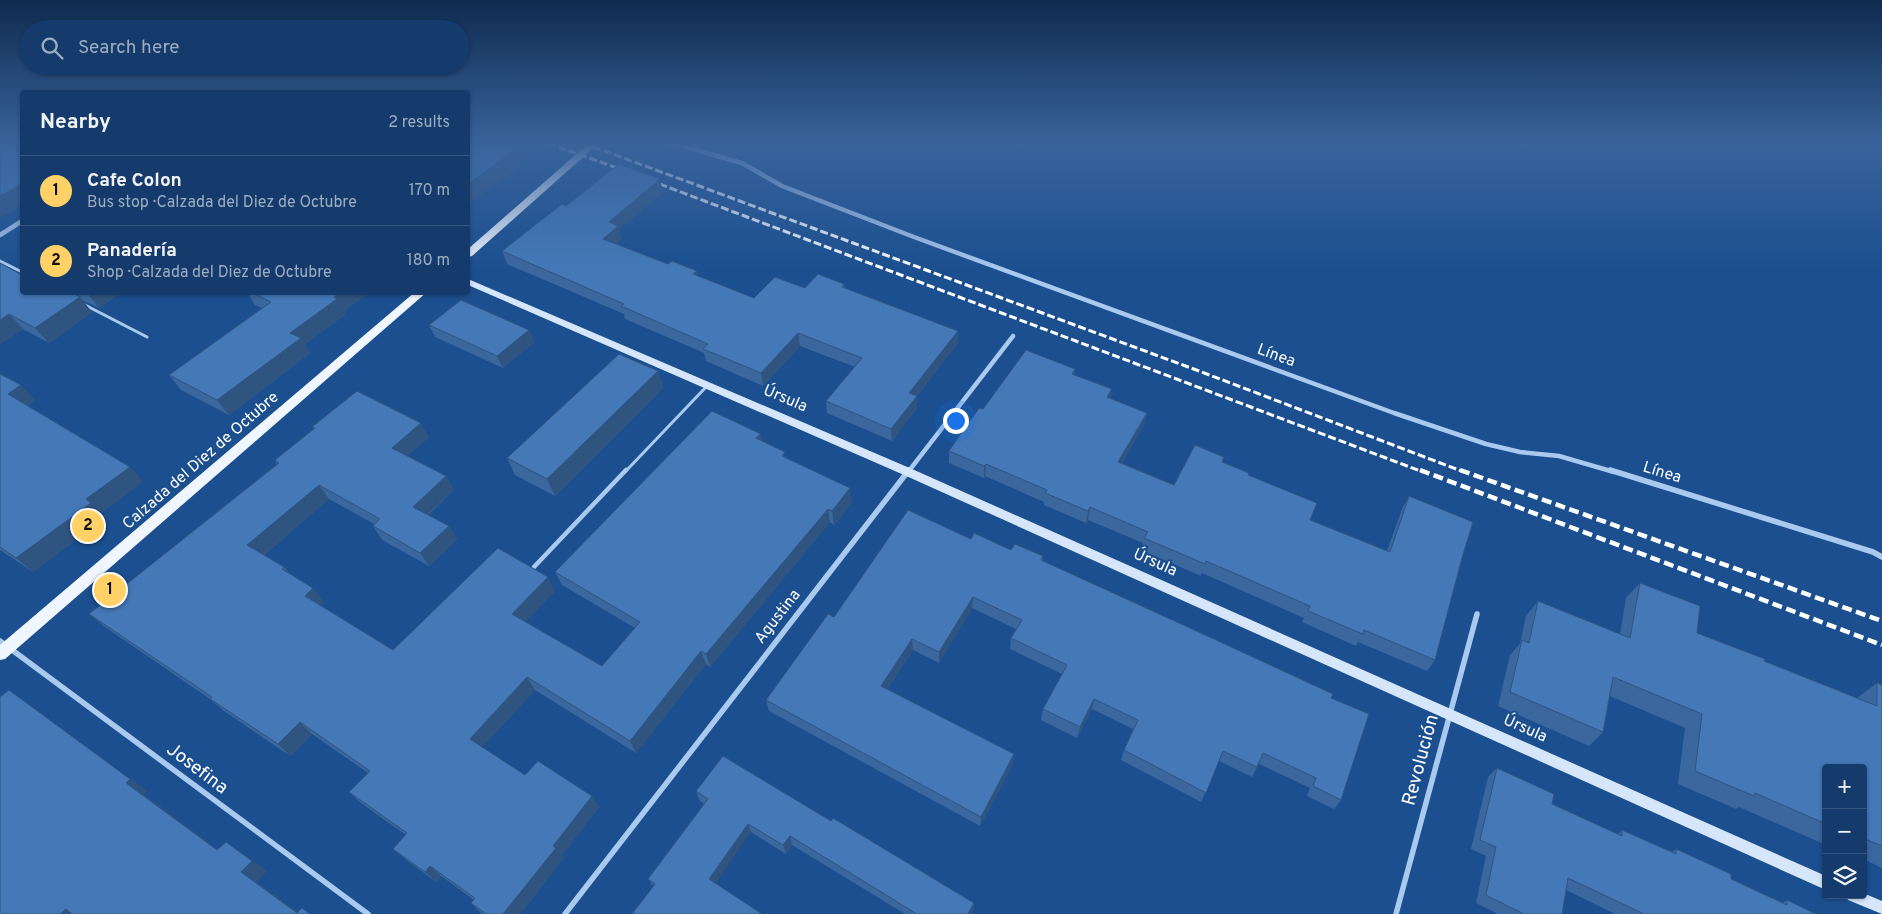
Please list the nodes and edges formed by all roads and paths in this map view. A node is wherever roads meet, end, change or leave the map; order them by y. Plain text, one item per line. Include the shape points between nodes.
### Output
1 (546, 186) edge
2 (781, 186) edge
3 (20, 222) edge
4 (0, 234) edge
5 (470, 252) edge
6 (0, 261) edge
7 (20, 271) edge
8 (470, 283) edge
9 (418, 295) edge
10 (78, 302) dead end
11 (1013, 336) dead end
12 (147, 337) dead end
13 (708, 386) junction
14 (908, 472) junction
15 (1873, 552) junction
16 (1882, 553) edge
17 (1882, 557) edge
18 (534, 567) edge
19 (1477, 614) dead end
20 (3, 647) edge
21 (1448, 714) junction
22 (1822, 881) edge
23 (1862, 899) edge
24 (1882, 908) edge
25 (368, 914) edge
26 (565, 914) edge
27 (1396, 914) edge

1 - 5 main road
2 - 15 street, Línea via 914,237 1486,444 1559,456
3 - 4 street
6 - 7 lane
8 - 13 street, Úrsula
9 - 20 main road, Calzada del Diez de Octubre
10 - 12 lane
11 - 14 street, Agustina
13 - 14 street, Úrsula
13 - 18 lane
14 - 21 street, Úrsula
14 - 26 street, Agustina
15 - 16 street
15 - 17 street, Línea
19 - 21 street, Revolución
20 - 25 street, Josefina
21 - 22 street, Úrsula
21 - 27 street, Revolución
23 - 24 street

